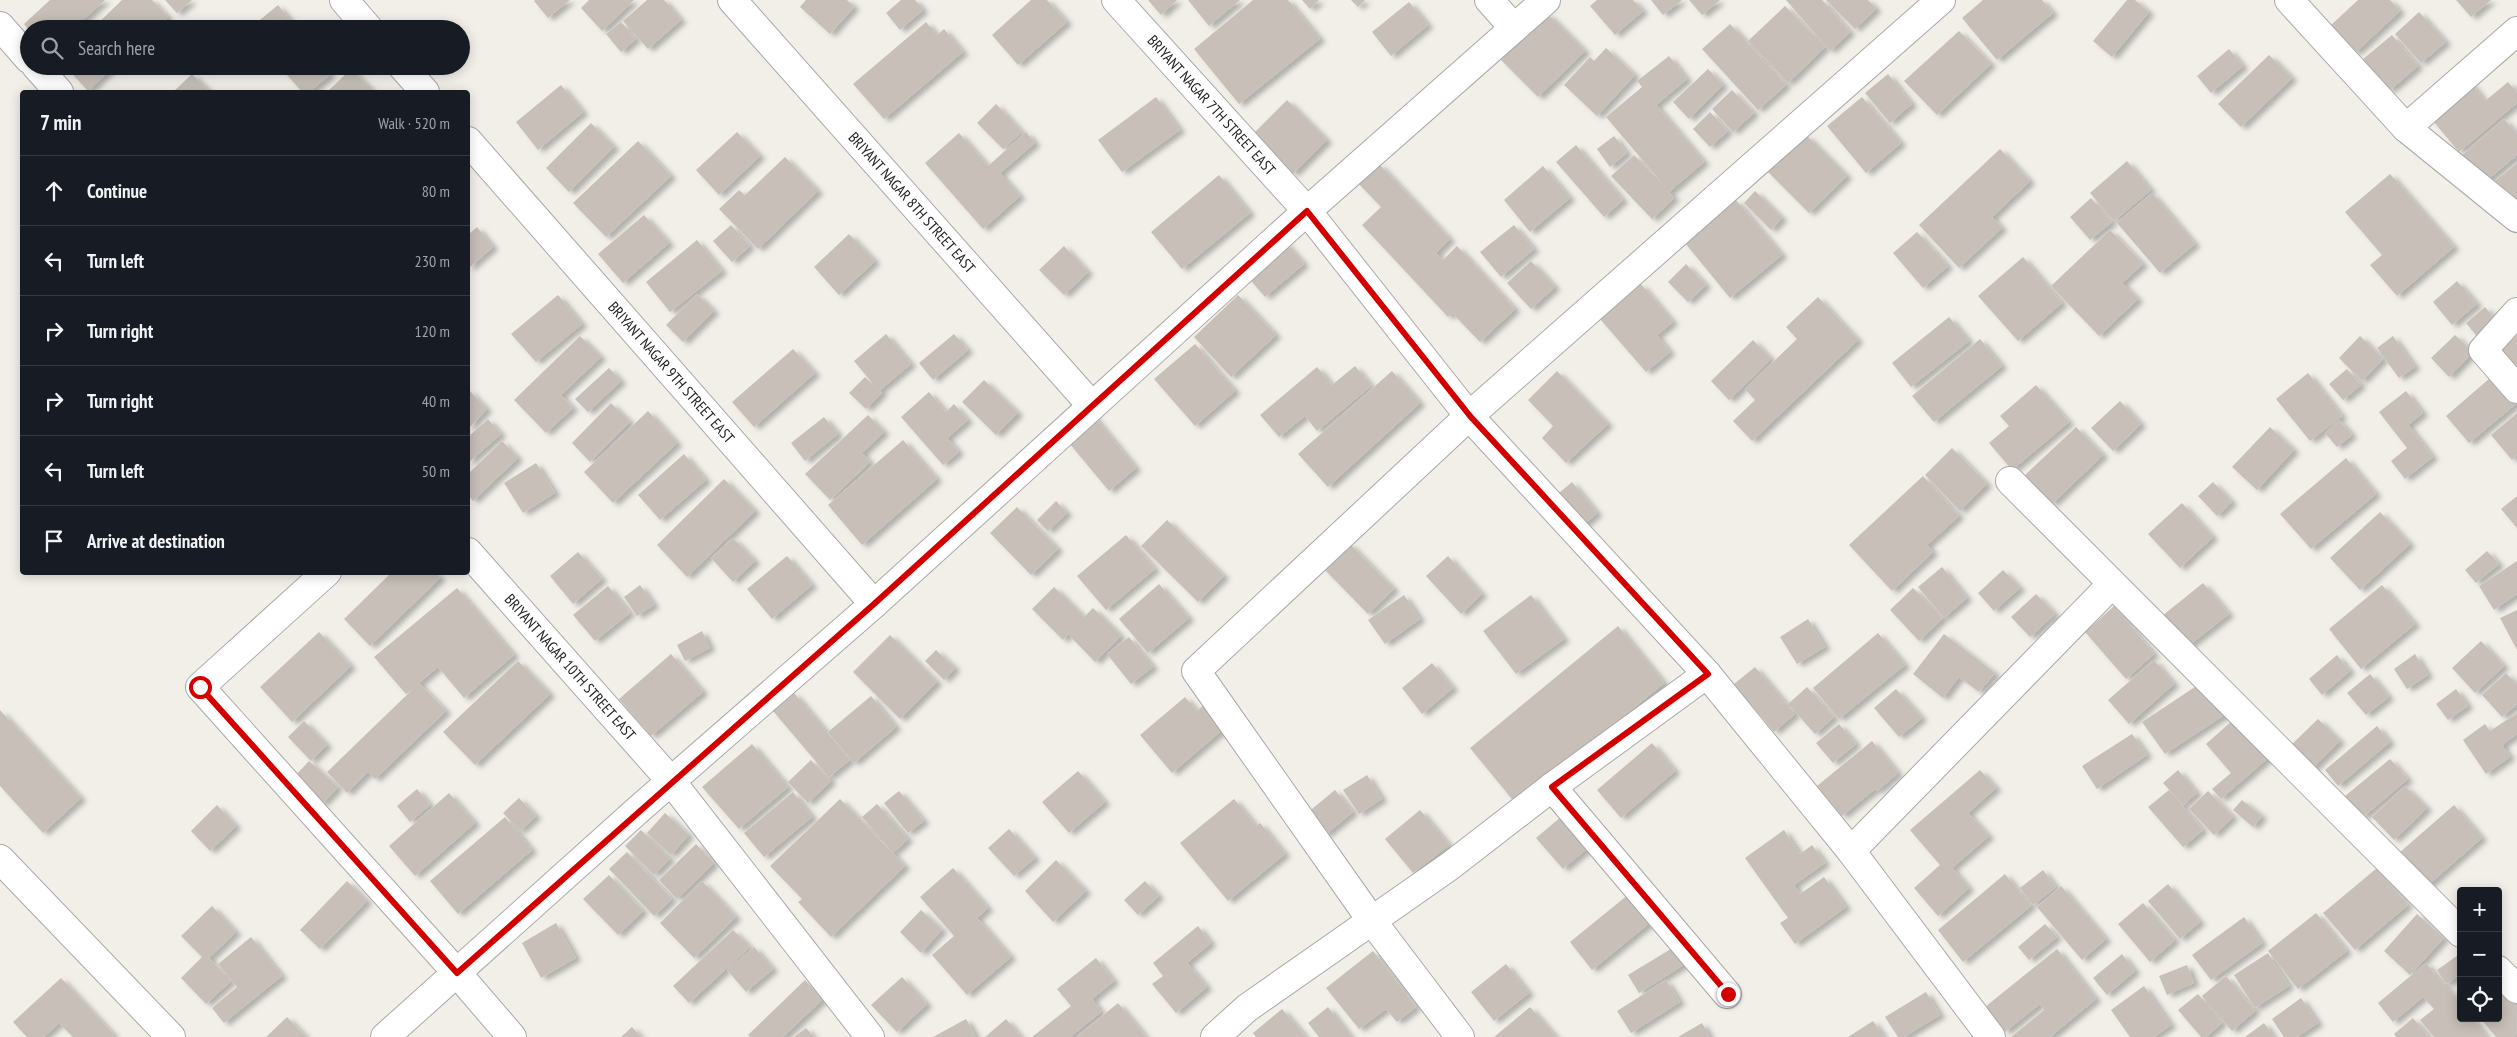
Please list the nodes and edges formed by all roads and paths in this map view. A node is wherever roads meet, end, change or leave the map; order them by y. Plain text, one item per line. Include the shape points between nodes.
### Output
1 (344, 0) edge
2 (732, 0) edge
3 (1116, 0) edge
4 (1489, 0) edge
5 (1546, 0) edge
6 (1941, 0) edge
7 (2289, 0) edge
8 (361, 20) edge
9 (0, 26) edge
10 (1514, 28) junction
11 (2517, 31) edge
12 (20, 48) edge
13 (44, 75) edge
14 (410, 75) edge
15 (57, 90) edge
16 (423, 90) edge
17 (2406, 128) junction
18 (470, 143) edge
19 (1307, 211) junction
20 (2517, 218) edge
21 (2517, 312) edge
22 (2517, 389) edge
23 (1092, 406) junction
24 (1470, 416) junction
25 (2010, 480) dead end
26 (470, 554) edge
27 (324, 575) edge
28 (2112, 584) junction
29 (874, 604) junction
30 (1708, 674) junction
31 (671, 781) junction
32 (1552, 787) junction
33 (1851, 851) junction
34 (0, 860) edge
35 (1372, 921) junction
36 (2460, 932) edge
37 (457, 973) junction
38 (2502, 974) edge
39 (2517, 989) edge
40 (1728, 994) dead end
41 (171, 1037) edge
42 (385, 1037) edge
43 (512, 1037) edge
44 (870, 1037) edge
45 (1215, 1037) edge
46 (1460, 1037) edge
47 (1991, 1037) edge

1 - 8 street
2 - 23 street, BRIYANT NAGAR 8TH STREET EAST
3 - 19 street, BRIYANT NAGAR 7TH STREET EAST
4 - 10 street
5 - 10 street
6 - 24 street
7 - 17 street
9 - 12 street
10 - 19 street
11 - 17 street
13 - 15 street
14 - 16 street
17 - 20 street
18 - 29 street, BRIYANT NAGAR 9TH STREET EAST
19 - 23 street
19 - 24 street, BRIYANT NAGAR 7TH STREET EAST
21 - 22 street via 2483,350
23 - 29 street
24 - 30 street, BRIYANT NAGAR 7TH STREET EAST
24 - 35 street via 1196,671
25 - 28 street
26 - 31 street, BRIYANT NAGAR 10TH STREET EAST
27 - 37 street via 200,687
28 - 33 street
28 - 36 street
29 - 31 street
30 - 32 street
30 - 33 street, BRIYANT NAGAR 7TH STREET EAST
31 - 37 street
31 - 44 street, BRIYANT NAGAR 10TH STREET EAST
32 - 35 street
32 - 40 street
33 - 47 street, BRIYANT NAGAR 7TH STREET EAST
34 - 41 street
35 - 45 street via 1247,1008
35 - 46 street
37 - 42 street
37 - 43 street
38 - 39 street

